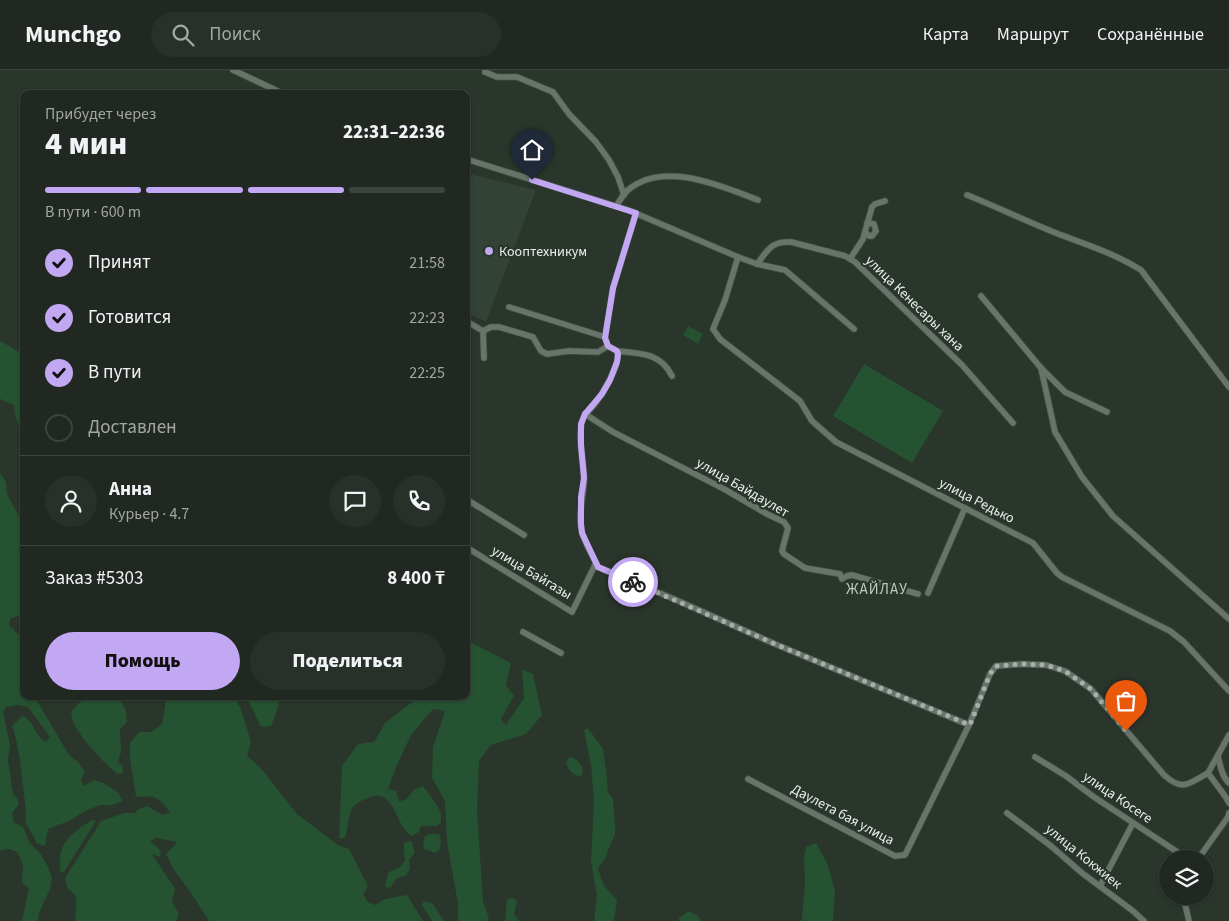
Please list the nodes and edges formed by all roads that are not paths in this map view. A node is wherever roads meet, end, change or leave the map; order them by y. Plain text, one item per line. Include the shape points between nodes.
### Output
1 (233, 70) edge
2 (485, 72) dead end
3 (276, 90) edge
4 (470, 160) edge
5 (967, 194) dead end
6 (624, 195) junction
7 (758, 200) dead end
8 (885, 200) dead end
9 (616, 206) junction
10 (636, 213) junction
11 (867, 223) junction
12 (865, 232) junction
13 (738, 257) junction
14 (850, 259) junction
15 (757, 264) junction
16 (981, 296) dead end
17 (510, 307) dead end
18 (470, 324) edge
19 (854, 329) dead end
20 (482, 331) junction
21 (605, 338) junction
22 (608, 346) junction
23 (617, 351) junction
24 (484, 358) dead end
25 (1041, 368) junction
26 (672, 376) dead end
27 (1229, 387) edge
28 (1107, 412) dead end
29 (585, 414) junction
30 (1013, 423) dead end
31 (470, 501) edge
32 (965, 508) junction
33 (524, 535) dead end
34 (470, 549) edge
35 (596, 562) junction
36 (928, 593) dead end
37 (918, 594) dead end
38 (1229, 619) edge
39 (523, 632) dead end
40 (561, 653) dead end
41 (1229, 691) edge
42 (970, 725) junction
43 (1229, 735) edge
44 (1218, 756) junction
45 (1035, 757) dead end
46 (1208, 773) junction
47 (748, 779) dead end
48 (1229, 783) edge
49 (1229, 803) edge
50 (1007, 812) dead end
51 (1229, 816) edge
52 (1133, 823) junction
53 (1174, 850) edge
54 (1204, 850) edge
55 (1100, 886) junction
56 (1185, 905) edge
57 (1144, 921) edge
58 (1189, 921) edge

1 - 3 street
2 - 6 street via 497,77 517,77 553,92 610,160
4 - 9 street
5 - 27 street via 1141,270
6 - 7 street via 643,181 657,177 688,177
6 - 9 street
8 - 11 street via 872,207
9 - 10 street
10 - 13 street
10 - 21 street via 613,288
11 - 12 street
11 - 12 street via 874,224 876,231 872,236
12 - 14 street
13 - 15 street
13 - 32 street, улица Редько via 713,329 720,339 800,401 812,421 836,442
14 - 15 street, улица Кенесары хана via 782,242 770,246
14 - 30 street, улица Кенесары хана via 962,365
15 - 19 street via 785,270
16 - 25 street
17 - 21 street
18 - 20 street
20 - 22 street via 499,326 533,338 541,351 547,354 598,352
20 - 24 street
21 - 22 street
22 - 23 street
23 - 26 street via 654,358 668,367
23 - 29 street via 617,362 610,380
25 - 28 street via 1066,392
25 - 38 street via 1055,432 1082,477 1114,516
29 - 35 street via 581,424 584,478 581,524
29 - 37 street, улица Байдаулет via 784,522 788,528 782,551 806,568 840,574 842,579 852,574
31 - 33 street
32 - 36 street
32 - 41 street, улица Редько via 1034,543 1062,577 1170,631
34 - 35 street, улица Байгазы via 572,612
35 - 42 street via 598,567
39 - 40 street
42 - 46 street, Даулета бая улица via 996,666 1046,665 1065,671 1091,689 1173,783 1186,785
42 - 47 street, Даулета бая улица via 905,855 895,856
43 - 44 street
44 - 46 street
44 - 48 street
45 - 52 street, улица Косеге
46 - 49 street
50 - 55 street, улица Кокжиек
51 - 54 street
52 - 53 street, улица Косеге
52 - 55 street
55 - 57 street, улица Кокжиек
56 - 58 street

